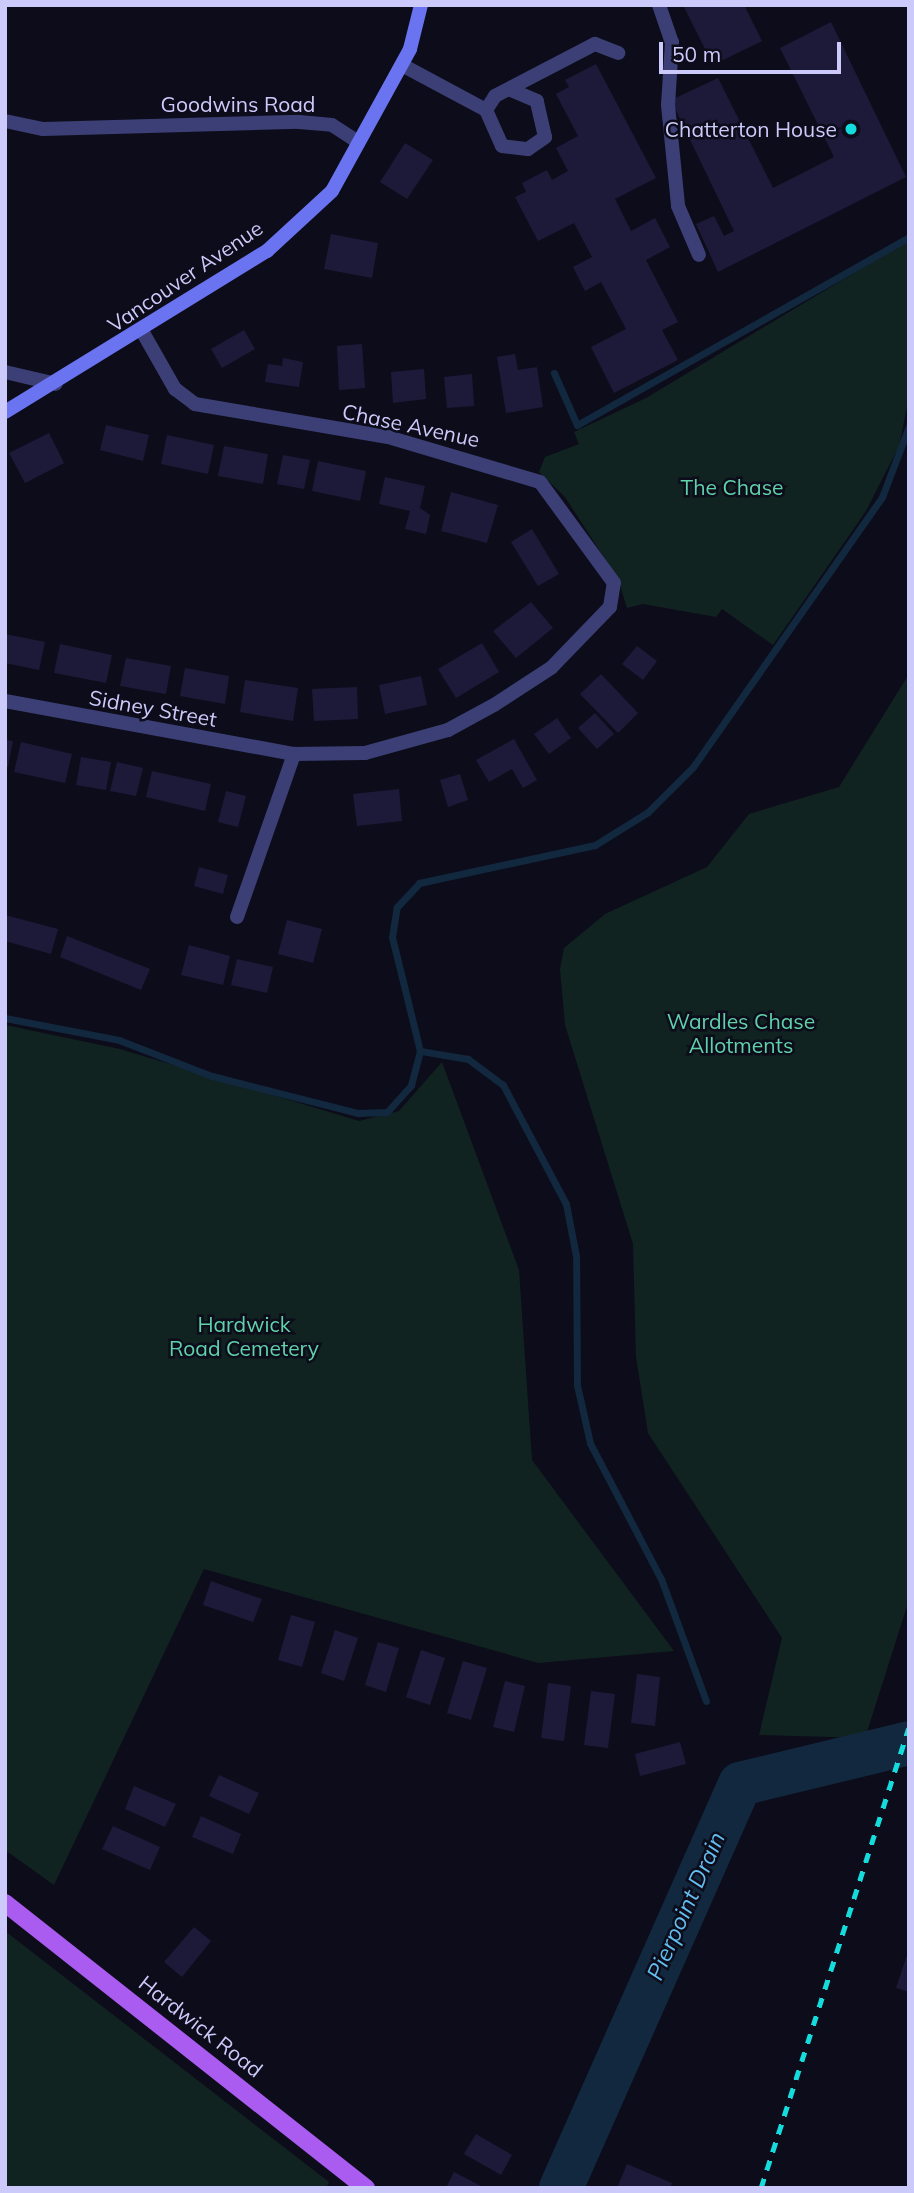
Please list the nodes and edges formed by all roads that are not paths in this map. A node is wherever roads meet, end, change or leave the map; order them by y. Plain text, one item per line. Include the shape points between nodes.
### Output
1 (421, 5) edge
2 (659, 5) edge
3 (618, 53) dead end
4 (402, 65) junction
5 (511, 90) junction
6 (486, 110) junction
7 (5, 121) edge
8 (358, 142) junction
9 (699, 255) dead end
10 (142, 331) junction
11 (5, 372) edge
12 (56, 384) junction
13 (5, 412) edge
14 (614, 583) joint
15 (5, 701) edge
16 (294, 754) junction
17 (237, 917) dead end
18 (5, 1903) edge
19 (366, 2188) edge

1 - 4 main road
2 - 9 street via 672,42 668,105 678,206
3 - 5 street via 595,44
4 - 6 street
4 - 8 main road
5 - 6 street
5 - 6 street via 537,101 545,137 528,149 502,146
7 - 8 street, Goodwins Road via 43,129 299,122 332,125
8 - 10 main road, Vancouver Avenue via 332,191 267,251
10 - 12 main road, Vancouver Avenue
10 - 14 street, Chase Avenue via 175,389 195,404 388,437 540,482
11 - 12 street
12 - 13 main road, Vancouver Avenue
14 - 16 street, Sidney Street via 610,607 551,668 448,730 365,753
15 - 16 street, Sidney Street
16 - 17 street
18 - 19 main road, Hardwick Road

